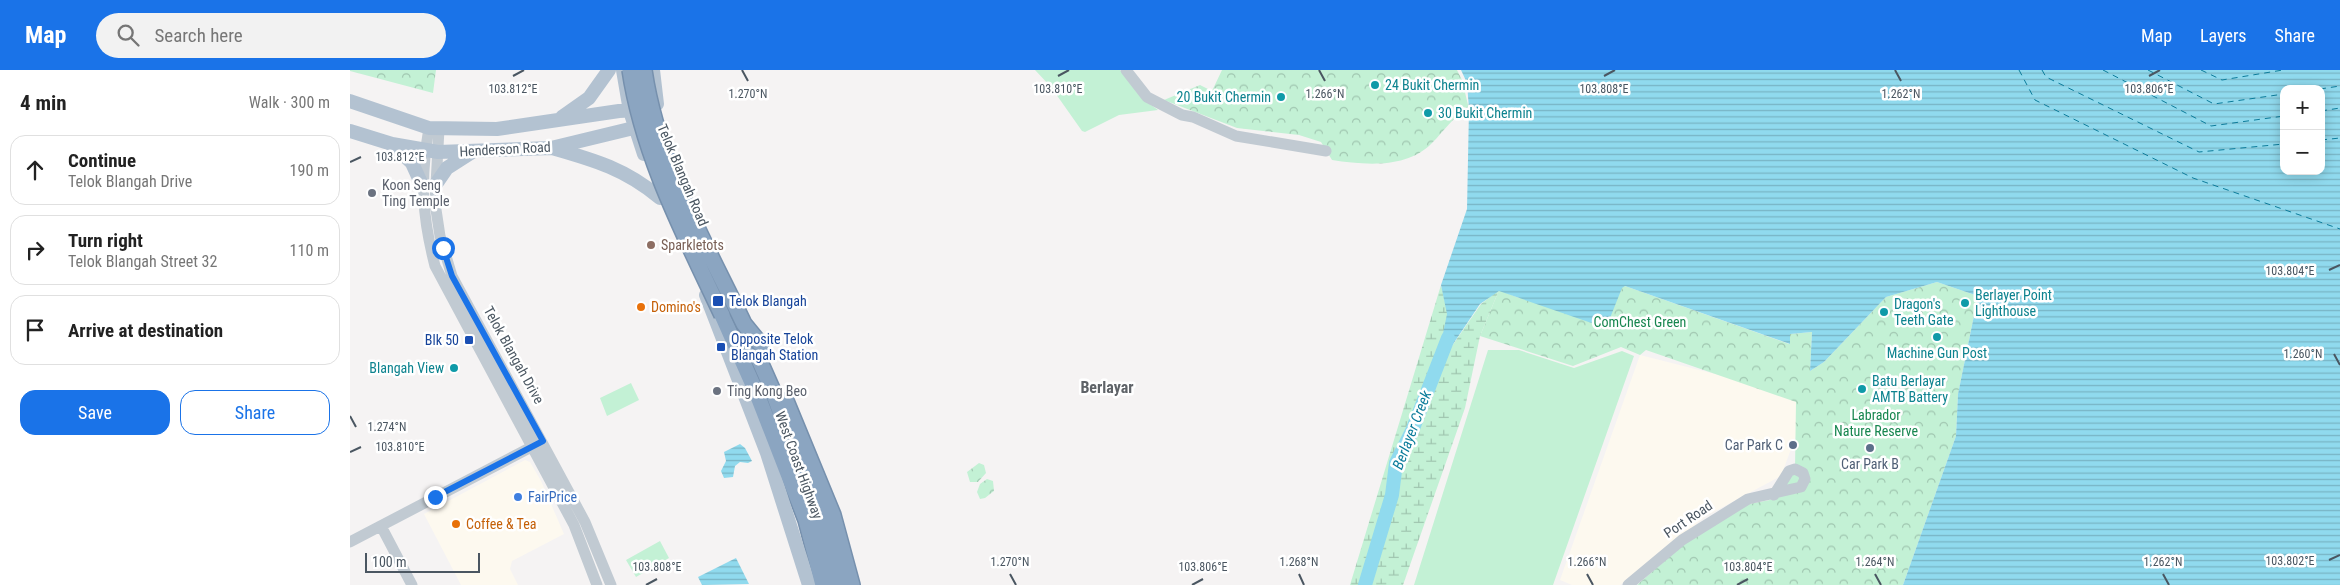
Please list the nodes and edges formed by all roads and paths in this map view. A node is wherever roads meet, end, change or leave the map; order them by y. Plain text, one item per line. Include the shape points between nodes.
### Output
1 (609, 70) edge
2 (622, 70) edge
3 (630, 70) edge
4 (644, 70) edge
5 (653, 70) edge
6 (1126, 70) edge
7 (350, 101) edge
8 (630, 111) junction
9 (659, 116) junction
10 (557, 120) junction
11 (634, 128) junction
12 (434, 129) junction
13 (350, 131) edge
14 (392, 144) junction
15 (551, 148) junction
16 (472, 151) junction
17 (1326, 151) dead end
18 (431, 152) junction
19 (436, 184) junction
20 (422, 185) junction
21 (660, 198) junction
22 (713, 246) junction
23 (692, 262) junction
24 (744, 324) junction
25 (538, 443) junction
26 (1785, 479) junction
27 (1795, 489) junction
28 (1774, 495) junction
29 (381, 526) junction
30 (350, 542) edge
31 (412, 585) edge
32 (597, 585) edge
33 (611, 585) edge
34 (809, 585) edge
35 (823, 585) edge
36 (837, 585) edge
37 (841, 585) edge
38 (852, 585) edge
39 (1628, 585) edge

1 - 10 main road via 589,98
2 - 8 main road, Telok Blangah Road
3 - 35 highway, West Coast Highway, bridge via 643,130 660,179 758,394 806,520
4 - 24 highway, West Coast Highway, bridge via 650,109 663,152
5 - 9 main road, Telok Blangah Road
6 - 17 street via 1148,97 1182,115 1242,138
7 - 12 main road, Henderson Road
8 - 9 main road, Henderson Road
8 - 10 main road, Henderson Road
8 - 11 main road, Telok Blangah Road
9 - 11 main road, Henderson Road
9 - 22 main road, Telok Blangah Road
10 - 12 main road, Henderson Road via 497,129
11 - 15 main road, Henderson Road
11 - 21 main road, Telok Blangah Road
12 - 18 street, Telok Blangah Drive
13 - 14 main road, Henderson Road
14 - 18 main road, Henderson Road
14 - 20 main road via 412,163
15 - 16 main road, Henderson Road
15 - 21 main road via 616,168 640,181
16 - 18 main road, Henderson Road
16 - 19 main road via 448,168
18 - 19 street, Telok Blangah Drive
18 - 20 street, Telok Blangah Drive
19 - 25 street, Telok Blangah Drive via 440,236 452,276
20 - 25 street, Telok Blangah Drive via 428,240 435,266
21 - 23 main road, Telok Blangah Road
22 - 23 main road via 698,248
22 - 37 main road, Telok Blangah Road via 763,352 807,466
23 - 34 main road, Telok Blangah Road via 767,453
24 - 36 highway, West Coast Highway, bridge via 818,516
24 - 38 highway, bridge via 762,346 818,476 833,515
25 - 29 street
25 - 32 street, Telok Blangah Drive
25 - 33 street, Telok Blangah Drive via 585,522
26 - 27 street via 1788,486
26 - 27 street via 1791,470 1802,473 1804,482 1801,488
26 - 28 street
27 - 28 street, Port Road
28 - 39 street, Port Road via 1748,499 1699,529
29 - 30 street
29 - 31 street

